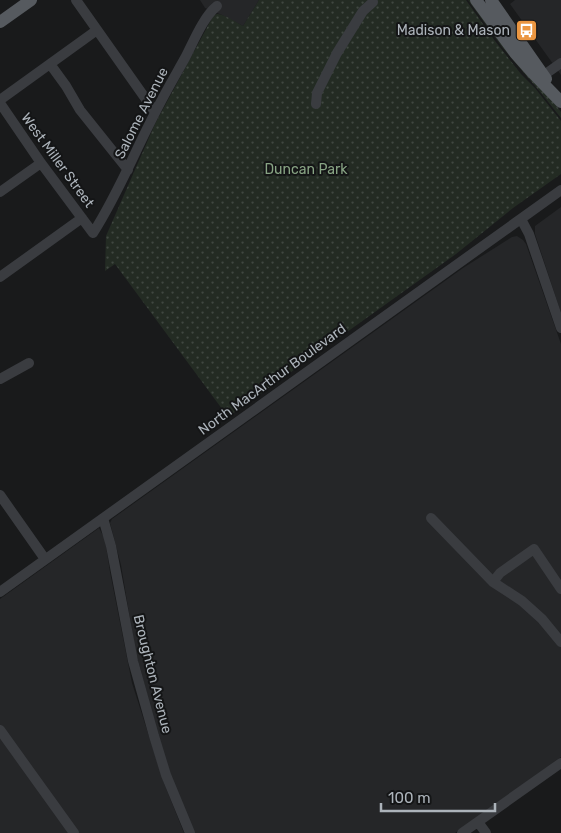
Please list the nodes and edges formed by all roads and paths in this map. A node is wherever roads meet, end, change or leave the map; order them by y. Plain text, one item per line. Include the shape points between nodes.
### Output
1 (31, 0) edge
2 (76, 0) edge
3 (476, 0) edge
4 (491, 0) edge
5 (373, 2) dead end
6 (216, 6) dead end
7 (0, 22) edge
8 (98, 30) junction
9 (561, 63) edge
10 (50, 64) junction
11 (544, 75) junction
12 (561, 100) edge
13 (0, 102) edge
14 (316, 104) dead end
15 (155, 112) junction
16 (41, 163) junction
17 (128, 170) junction
18 (561, 190) edge
19 (0, 192) edge
20 (82, 218) junction
21 (521, 219) junction
22 (93, 233) joint
23 (0, 277) edge
24 (556, 300) edge
25 (561, 328) edge
26 (29, 363) dead end
27 (0, 379) edge
28 (0, 495) edge
29 (103, 518) junction
30 (431, 518) dead end
31 (46, 559) junction
32 (493, 582) junction
33 (561, 589) edge
34 (0, 592) edge
35 (561, 642) edge
36 (0, 730) edge
37 (561, 762) edge
38 (478, 822) junction
39 (68, 831) edge
40 (190, 833) edge
41 (462, 833) edge
42 (486, 833) edge

1 - 7 main road
2 - 8 street
3 - 12 main road via 530,71
4 - 11 main road
5 - 14 street via 363,11 337,53 317,93
6 - 15 street, Salome Avenue
8 - 10 street
8 - 15 street
9 - 11 street
10 - 13 street
10 - 17 street via 80,110
11 - 12 main road
13 - 16 street, West Miller Street
15 - 17 street, Salome Avenue
16 - 19 street
16 - 20 street, West Miller Street
17 - 22 street, Salome Avenue
18 - 21 street, North MacArthur Boulevard
20 - 22 street, West Miller Street
20 - 23 street
21 - 24 street
21 - 29 street, North MacArthur Boulevard
24 - 25 street
26 - 27 street
28 - 31 street
29 - 31 street, North MacArthur Boulevard
29 - 40 street, Broughton Avenue via 133,661 166,775
30 - 32 street
31 - 34 street, North MacArthur Boulevard
32 - 33 street via 534,549
32 - 35 street via 522,601
36 - 39 street
37 - 38 street
38 - 41 street
38 - 42 street

